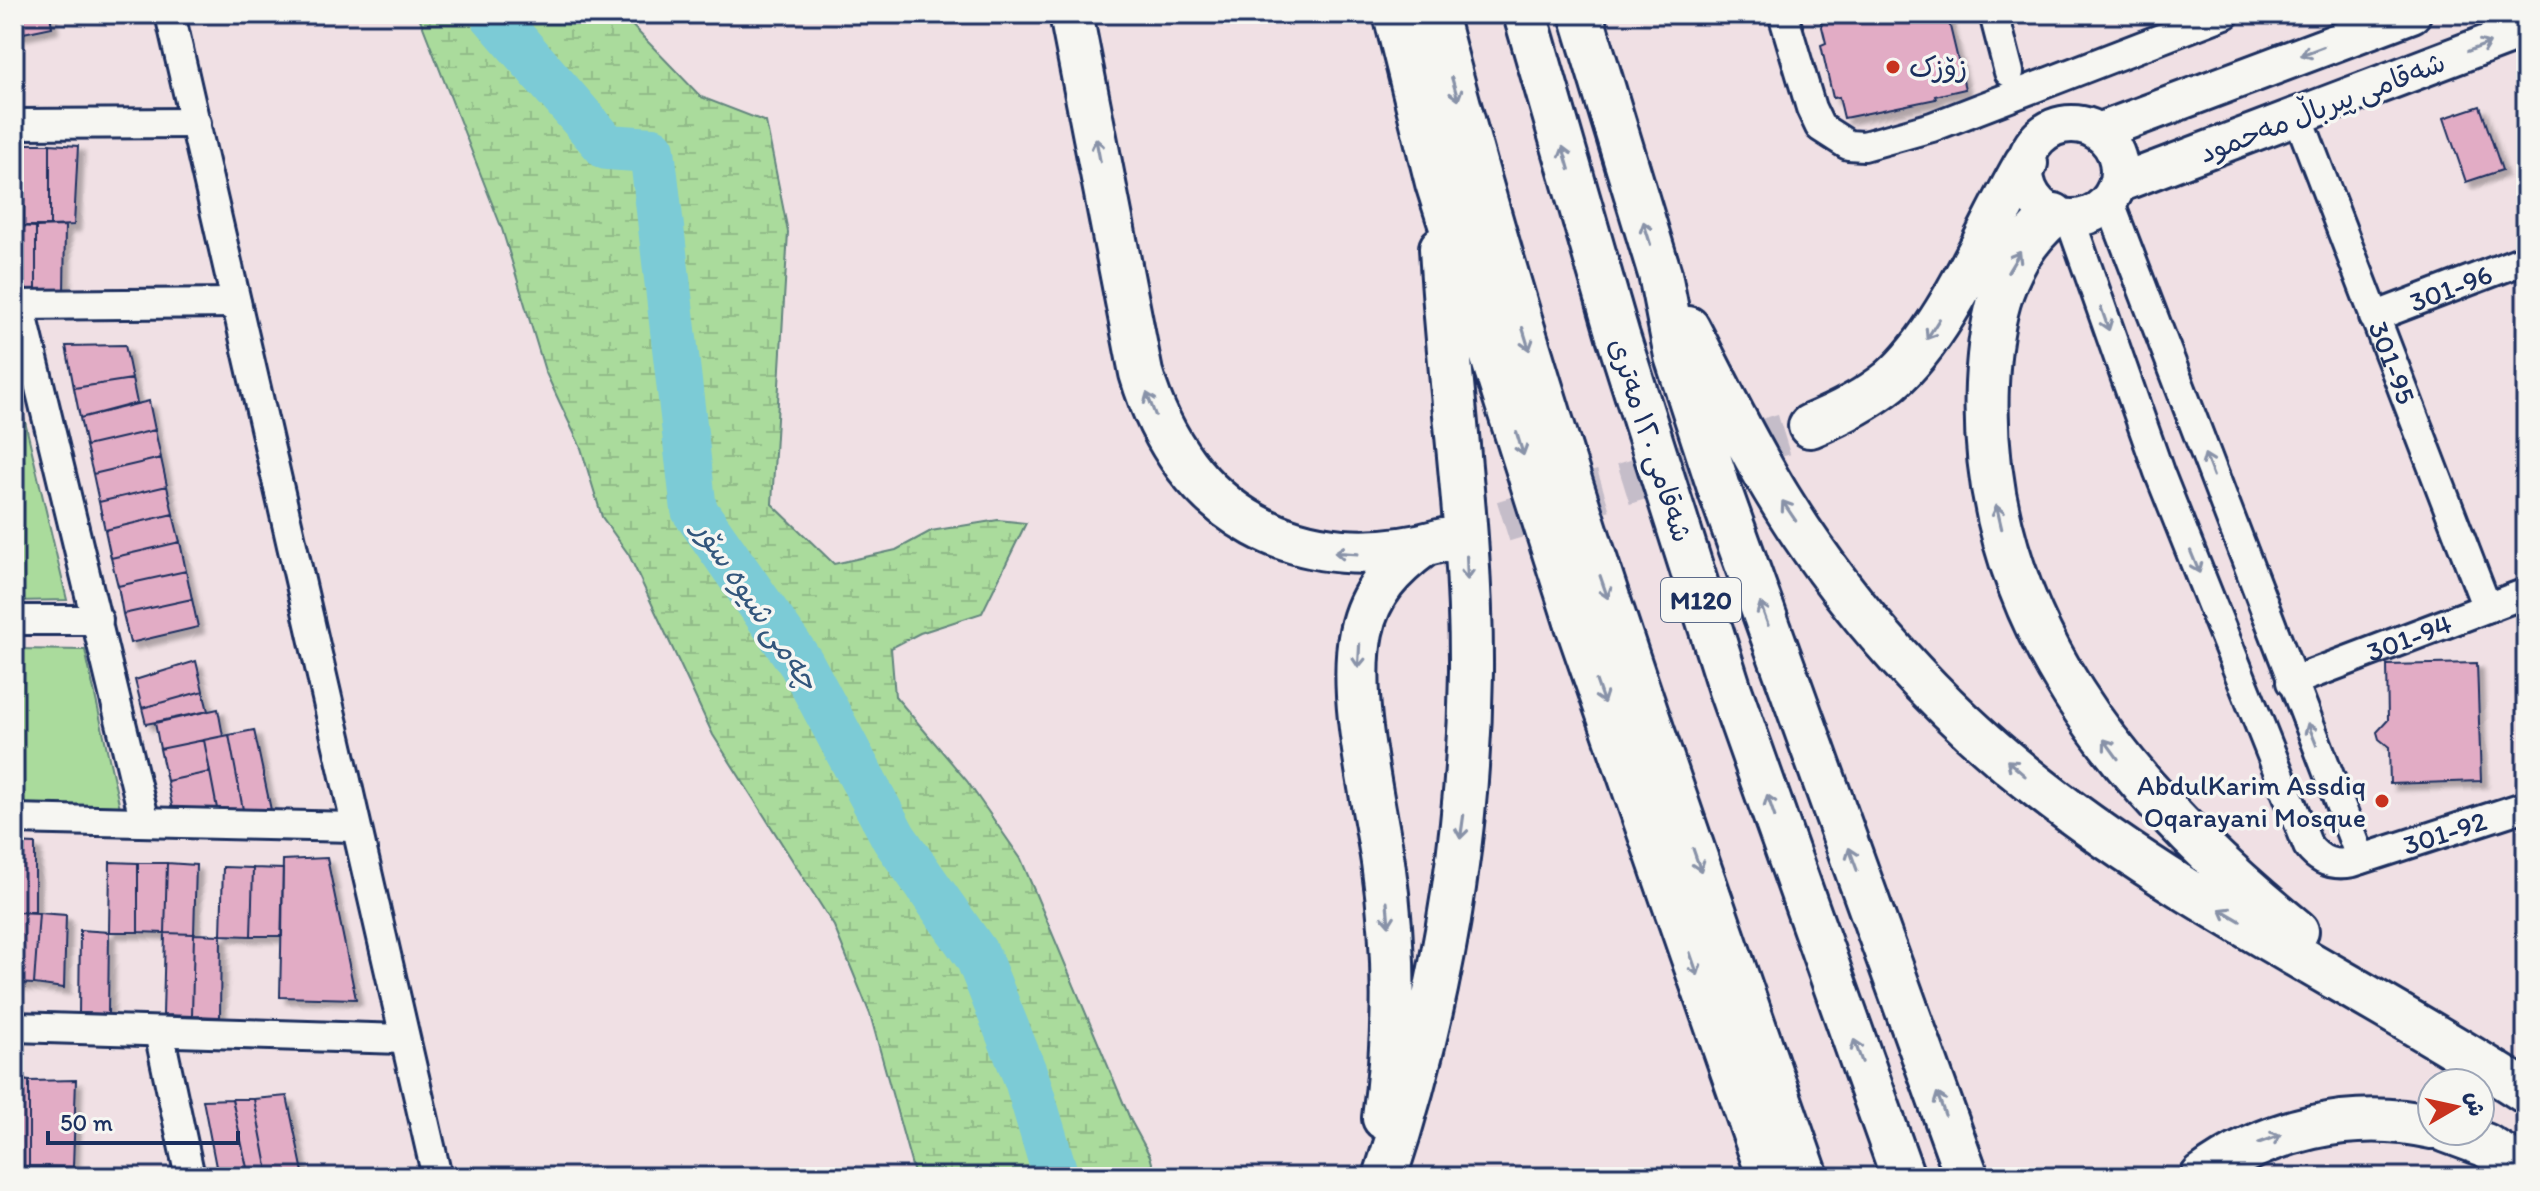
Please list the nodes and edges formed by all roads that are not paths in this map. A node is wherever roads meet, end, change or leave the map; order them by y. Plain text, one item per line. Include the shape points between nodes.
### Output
1 (170, 14) edge
2 (1071, 14) edge
3 (1395, 14) edge
4 (1435, 14) edge
5 (1525, 14) edge
6 (1581, 14) edge
7 (1783, 14) edge
8 (1994, 14) edge
9 (2225, 14) edge
10 (2400, 16) edge
11 (2526, 29) edge
12 (2009, 72) dead end
13 (2298, 116) junction
14 (196, 123) junction
15 (14, 124) edge
16 (2098, 132) junction
17 (2026, 163) junction
18 (1437, 183) junction
19 (2113, 193) junction
20 (2062, 217) junction
21 (2526, 259) edge
22 (1660, 274) junction
23 (236, 303) junction
24 (17, 305) edge
25 (2374, 317) junction
26 (1810, 426) tunnel mouth
27 (2526, 593) edge
28 (2487, 608) junction
29 (14, 620) edge
30 (98, 620) junction
31 (2291, 682) junction
32 (2526, 806) edge
33 (14, 819) edge
34 (145, 822) junction
35 (354, 827) junction
36 (2361, 859) junction
37 (14, 1027) edge
38 (159, 1032) junction
39 (403, 1039) junction
40 (2488, 1067) edge
41 (2489, 1067) edge
42 (2496, 1072) edge
43 (2526, 1092) edge
44 (2416, 1125) edge
45 (2488, 1147) edge
46 (2526, 1170) edge
47 (190, 1177) edge
48 (437, 1177) edge
49 (1374, 1177) edge
50 (1385, 1177) edge
51 (1769, 1177) edge
52 (1807, 1177) edge
53 (1903, 1177) edge
54 (1967, 1177) edge
55 (2202, 1177) edge

1 - 14 street
2 - 49 highway via 1141,373 1172,447 1226,507 1293,543 1364,554 1433,542 1380,584 1361,632 1358,657 1392,981 1387,1095
3 - 18 highway
4 -> 52 highway via 1512,293 1601,578
53 -> 5 highway, شەقامی ١٢٠ مەتری / M120 via 1730,690 1618,336
22 -> 6 highway
7 - 9 street via 1820,127 1848,145 1864,146 1932,127
8 - 12 street
10 -> 16 main road, شەقامی پیرباڵ مەحمود
13 -> 11 main road, شەقامی پیرباڵ مەحمود
13 - 19 main road, شەقامی پیرباڵ مەحمود
13 - 25 street, 301-95
14 - 15 street
14 - 23 street
16 - 17 main road, شەقامی پیرباڵ مەحمود via 2059,126 2036,140
16 - 19 main road via 2117,155
17 - 20 main road via 2029,190 2043,209
17 -> 26 highway via 1938,321 1909,361 1873,394
18 -> 50 highway via 1466,525 1471,671 1464,816 1443,960 1410,1102
18 -> 51 highway via 1576,622
19 - 20 main road, شەقامی پیرباڵ مەحمود via 2091,215
31 -> 19 street
20 -> 36 street, 301-92 via 2308,846 2316,856 2335,863
41 -> 20 highway via 2318,948 2218,862 2122,763 2043,641 2018,585 1997,509 1987,401 1991,339 2002,286 2019,253
21 - 25 street, 301-96
40 -> 22 highway via 2112,842 2036,786 1963,722 1853,602 1784,506
54 -> 22 highway via 1720,491 1676,356
23 - 24 street
23 - 35 street
24 - 30 street
25 - 28 street, 301-95
27 - 28 street, 301-94
28 - 31 street, 301-94
29 - 30 street
30 - 34 street
36 -> 31 street
32 - 36 street, 301-92
33 - 34 street
34 - 35 street
35 - 39 street
37 - 38 street
38 - 39 street
38 - 47 street
39 - 48 street
42 - 43 highway
55 -> 44 highway via 2249,1148 2296,1130 2374,1120
45 - 46 highway

